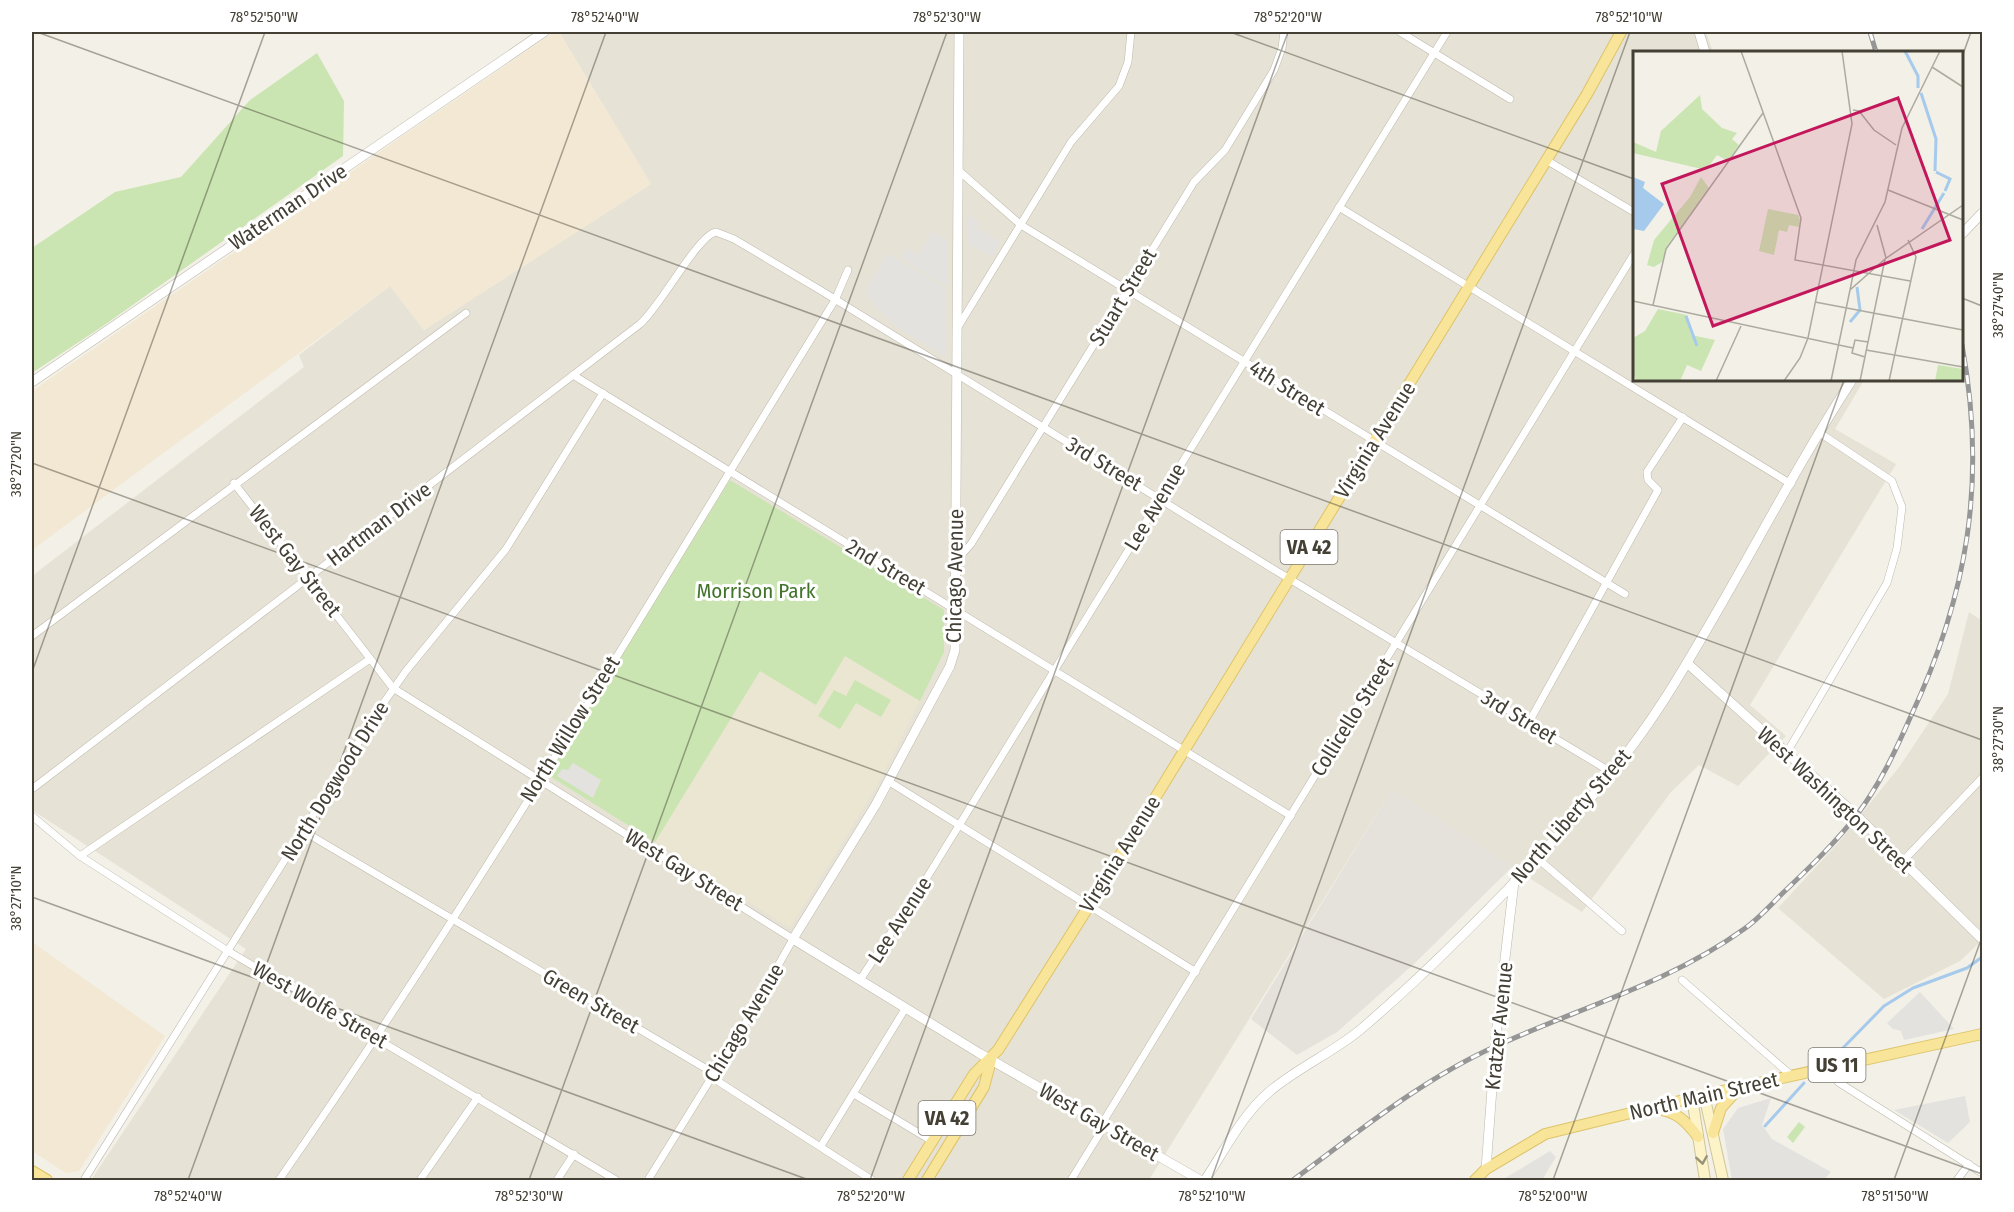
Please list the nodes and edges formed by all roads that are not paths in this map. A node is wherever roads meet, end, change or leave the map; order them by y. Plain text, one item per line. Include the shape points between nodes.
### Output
1 (544, 32) edge
2 (959, 32) edge
3 (1131, 32) edge
4 (1284, 32) edge
5 (1400, 32) edge
6 (1447, 32) edge
7 (1621, 32) edge
8 (1699, 32) edge
9 (1705, 51) edge
10 (1434, 52) junction
11 (1510, 99) dead end
12 (1546, 160) junction
13 (958, 171) junction
14 (1340, 207) junction
15 (1633, 211) edge
16 (1983, 213) edge
17 (1021, 225) junction
18 (1963, 233) edge
19 (1633, 257) edge
20 (848, 270) dead end
21 (1469, 286) junction
22 (1128, 290) junction
23 (835, 300) junction
24 (466, 313) dead end
25 (640, 324) joint
26 (957, 329) junction
27 (1576, 352) junction
28 (1244, 362) junction
29 (957, 374) junction
30 (573, 375) junction
31 (1851, 381) edge
32 (32, 382) edge
33 (603, 393) junction
34 (1683, 417) junction
35 (1043, 427) junction
36 (1820, 433) junction
37 (1374, 441) junction
38 (729, 472) junction
39 (234, 483) junction
40 (1791, 484) junction
41 (1160, 499) junction
42 (1481, 507) junction
43 (956, 561) junction
44 (308, 578) junction
45 (1290, 578) junction
46 (1607, 582) junction
47 (1625, 594) dead end
48 (956, 609) junction
49 (32, 636) edge
50 (1397, 644) junction
51 (370, 659) junction
52 (1687, 663) junction
53 (1054, 672) junction
54 (393, 688) junction
55 (1529, 722) junction
56 (1184, 751) junction
57 (1786, 754) junction
58 (1611, 772) junction
59 (1983, 778) edge
60 (538, 780) junction
61 (888, 781) junction
62 (32, 789) edge
63 (32, 816) edge
64 (1291, 816) junction
65 (959, 825) junction
66 (303, 831) junction
67 (80, 856) junction
68 (1537, 858) junction
69 (1902, 862) junction
70 (1514, 882) junction
71 (1089, 905) junction
72 (453, 920) junction
73 (1622, 931) dead end
74 (793, 939) junction
75 (1983, 939) edge
76 (228, 951) junction
77 (1196, 972) junction
78 (860, 980) junction
79 (1682, 980) dead end
80 (905, 1009) junction
81 (1983, 1034) edge
82 (377, 1039) junction
83 (991, 1059) junction
84 (1836, 1066) junction
85 (713, 1076) junction
86 (1792, 1076) junction
87 (1739, 1088) junction
88 (854, 1094) junction
89 (1704, 1095) junction
90 (478, 1097) junction
91 (1692, 1098) junction
92 (1649, 1108) junction
93 (1102, 1124) junction
94 (1713, 1133) junction
95 (1698, 1137) junction
96 (932, 1141) junction
97 (821, 1146) junction
98 (574, 1154) junction
99 (1969, 1164) junction
100 (32, 1171) edge
101 (1983, 1173) edge
102 (1477, 1176) edge
103 (911, 1179) edge
104 (47, 1180) edge
105 (84, 1180) edge
106 (279, 1180) edge
107 (420, 1180) edge
108 (557, 1180) edge
109 (616, 1180) edge
110 (648, 1180) edge
111 (872, 1180) edge
112 (927, 1180) edge
113 (1071, 1180) edge
114 (1200, 1180) edge
115 (1205, 1180) edge
116 (1705, 1180) edge
117 (1723, 1180) edge
118 (1957, 1180) edge

1 - 32 street, Waterman Drive
2 - 13 street, Chicago Avenue
3 - 17 street via 1128,62 1119,86 1071,142
4 - 22 street, Stuart Street via 1280,55 1267,81 1225,150 1194,182
5 - 10 street
6 - 10 street, Lee Avenue
7 - 12 main road, Virginia Avenue / VA 42
8 - 9 street
10 - 11 street
10 - 14 street, Lee Avenue
12 - 15 street
12 - 21 main road, Virginia Avenue / VA 42
13 - 17 street, 4th Street
13 - 26 street, Chicago Avenue
14 - 21 street
14 - 28 street, Lee Avenue
16 - 18 street
17 - 22 street, 4th Street
17 - 26 street
19 - 27 street, Collicello Street
20 - 23 street, North Willow Street
21 - 27 street
21 - 37 main road, Virginia Avenue / VA 42
22 - 28 street, 4th Street
22 - 35 street, Stuart Street
23 - 25 street, 3rd Street via 719,232 703,239 663,299
23 - 29 street, 3rd Street
23 - 38 street, North Willow Street
24 - 39 street
25 - 30 street, Hartman Drive
26 - 29 street, Chicago Avenue
27 - 34 street
27 - 42 street, Collicello Street
28 - 37 street, 4th Street
28 - 41 street, Lee Avenue
29 - 35 street, 3rd Street
29 - 43 street, Chicago Avenue
30 - 33 street, 2nd Street
30 - 44 street, Hartman Drive
31 - 36 street, North Liberty Street
33 - 38 street, 2nd Street
33 - 54 street, North Dogwood Drive via 506,549
34 - 40 street
34 - 46 street via 1647,472 1648,480 1658,490
35 - 41 street, 3rd Street
35 - 43 street, Stuart Street via 971,544
36 - 40 street, North Liberty Street
36 - 57 street via 1892,481 1902,507 1897,548 1887,583
37 - 42 street, 4th Street
37 - 45 main road, Virginia Avenue / VA 42
38 - 48 street, 2nd Street
38 - 60 street, North Willow Street
39 - 44 street, West Gay Street
39 - 49 street
40 - 52 street, North Liberty Street
41 - 45 street, 3rd Street
41 - 53 street, Lee Avenue
42 - 46 street, 4th Street
42 - 50 street, Collicello Street
43 - 48 street, Chicago Avenue
44 - 51 street, West Gay Street
44 - 62 street, Hartman Drive
45 - 50 street, 3rd Street
45 - 56 main road, Virginia Avenue / VA 42
46 - 47 street, 4th Street
46 - 55 street
48 - 53 street, 2nd Street
48 - 61 street, Chicago Avenue via 957,640 952,662
50 - 55 street, 3rd Street
50 - 64 street, Collicello Street
51 - 54 street, West Gay Street
51 - 67 street
52 - 57 street, West Washington Street
52 - 58 street, North Liberty Street
53 - 56 street, 2nd Street
53 - 65 street, Lee Avenue
54 - 60 street, West Gay Street
54 - 66 street, North Dogwood Drive
55 - 58 street, 3rd Street
56 - 64 street, 2nd Street
56 - 71 main road, Virginia Avenue / VA 42
57 - 69 street, West Washington Street via 1856,815
58 - 68 street, North Liberty Street
59 - 69 street
60 - 72 street, North Willow Street
60 - 74 street, West Gay Street
61 - 65 street
61 - 74 street, Chicago Avenue
63 - 67 street, West Wolfe Street
64 - 77 street, Collicello Street
65 - 71 street
65 - 78 street, Lee Avenue
66 - 72 street, Green Street
66 - 76 street, North Dogwood Drive
67 - 76 street, West Wolfe Street
68 - 70 street, North Liberty Street
68 - 73 street
69 - 75 street, West Washington Street
70 - 102 street, Kratzer Avenue
70 - 115 street, North Liberty Street via 1473,927 1361,1029 1262,1098
71 - 77 street
71 - 83 main road, Virginia Avenue / VA 42
72 - 82 street, North Willow Street
72 - 85 street, Green Street
74 - 78 street, West Gay Street
74 - 85 street, Chicago Avenue
76 - 82 street, West Wolfe Street
76 - 105 street, North Dogwood Drive
77 - 93 street, Collicello Street
78 - 80 street, West Gay Street
79 - 86 street
80 - 83 street, West Gay Street
80 - 88 street
81 - 84 main road, North Main Street / US 11
82 - 90 street, West Wolfe Street
82 - 106 street, North Willow Street
83 - 93 street, West Gay Street
83 - 96 main road, VA 42 via 974,1074
83 - 112 main road, VA 42 via 984,1087
84 - 86 main road, North Main Street / US 11
84 - 99 street via 1838,1082
85 - 97 street, Green Street
85 - 110 street, Chicago Avenue
86 - 87 main road, North Main Street / US 11
87 - 89 main road, North Main Street / US 11
87 - 94 main road via 1721,1108
88 - 96 street
88 - 97 street
89 - 91 main road, North Main Street / US 11
89 - 94 main road
90 - 98 street, West Wolfe Street
90 - 107 street
91 - 92 main road, North Main Street / US 11
91 - 95 main road
92 - 95 main road via 1676,1114
92 - 102 main road, North Main Street / US 11 via 1545,1134
93 - 113 street, Collicello Street via 1100,1134
93 - 114 street, West Gay Street
94 - 117 main road
95 -> 116 main road
96 - 103 main road, VA 42
97 - 111 street, Green Street
98 - 108 street
98 - 109 street, West Wolfe Street
99 - 101 street
99 - 118 street
100 - 104 main road

